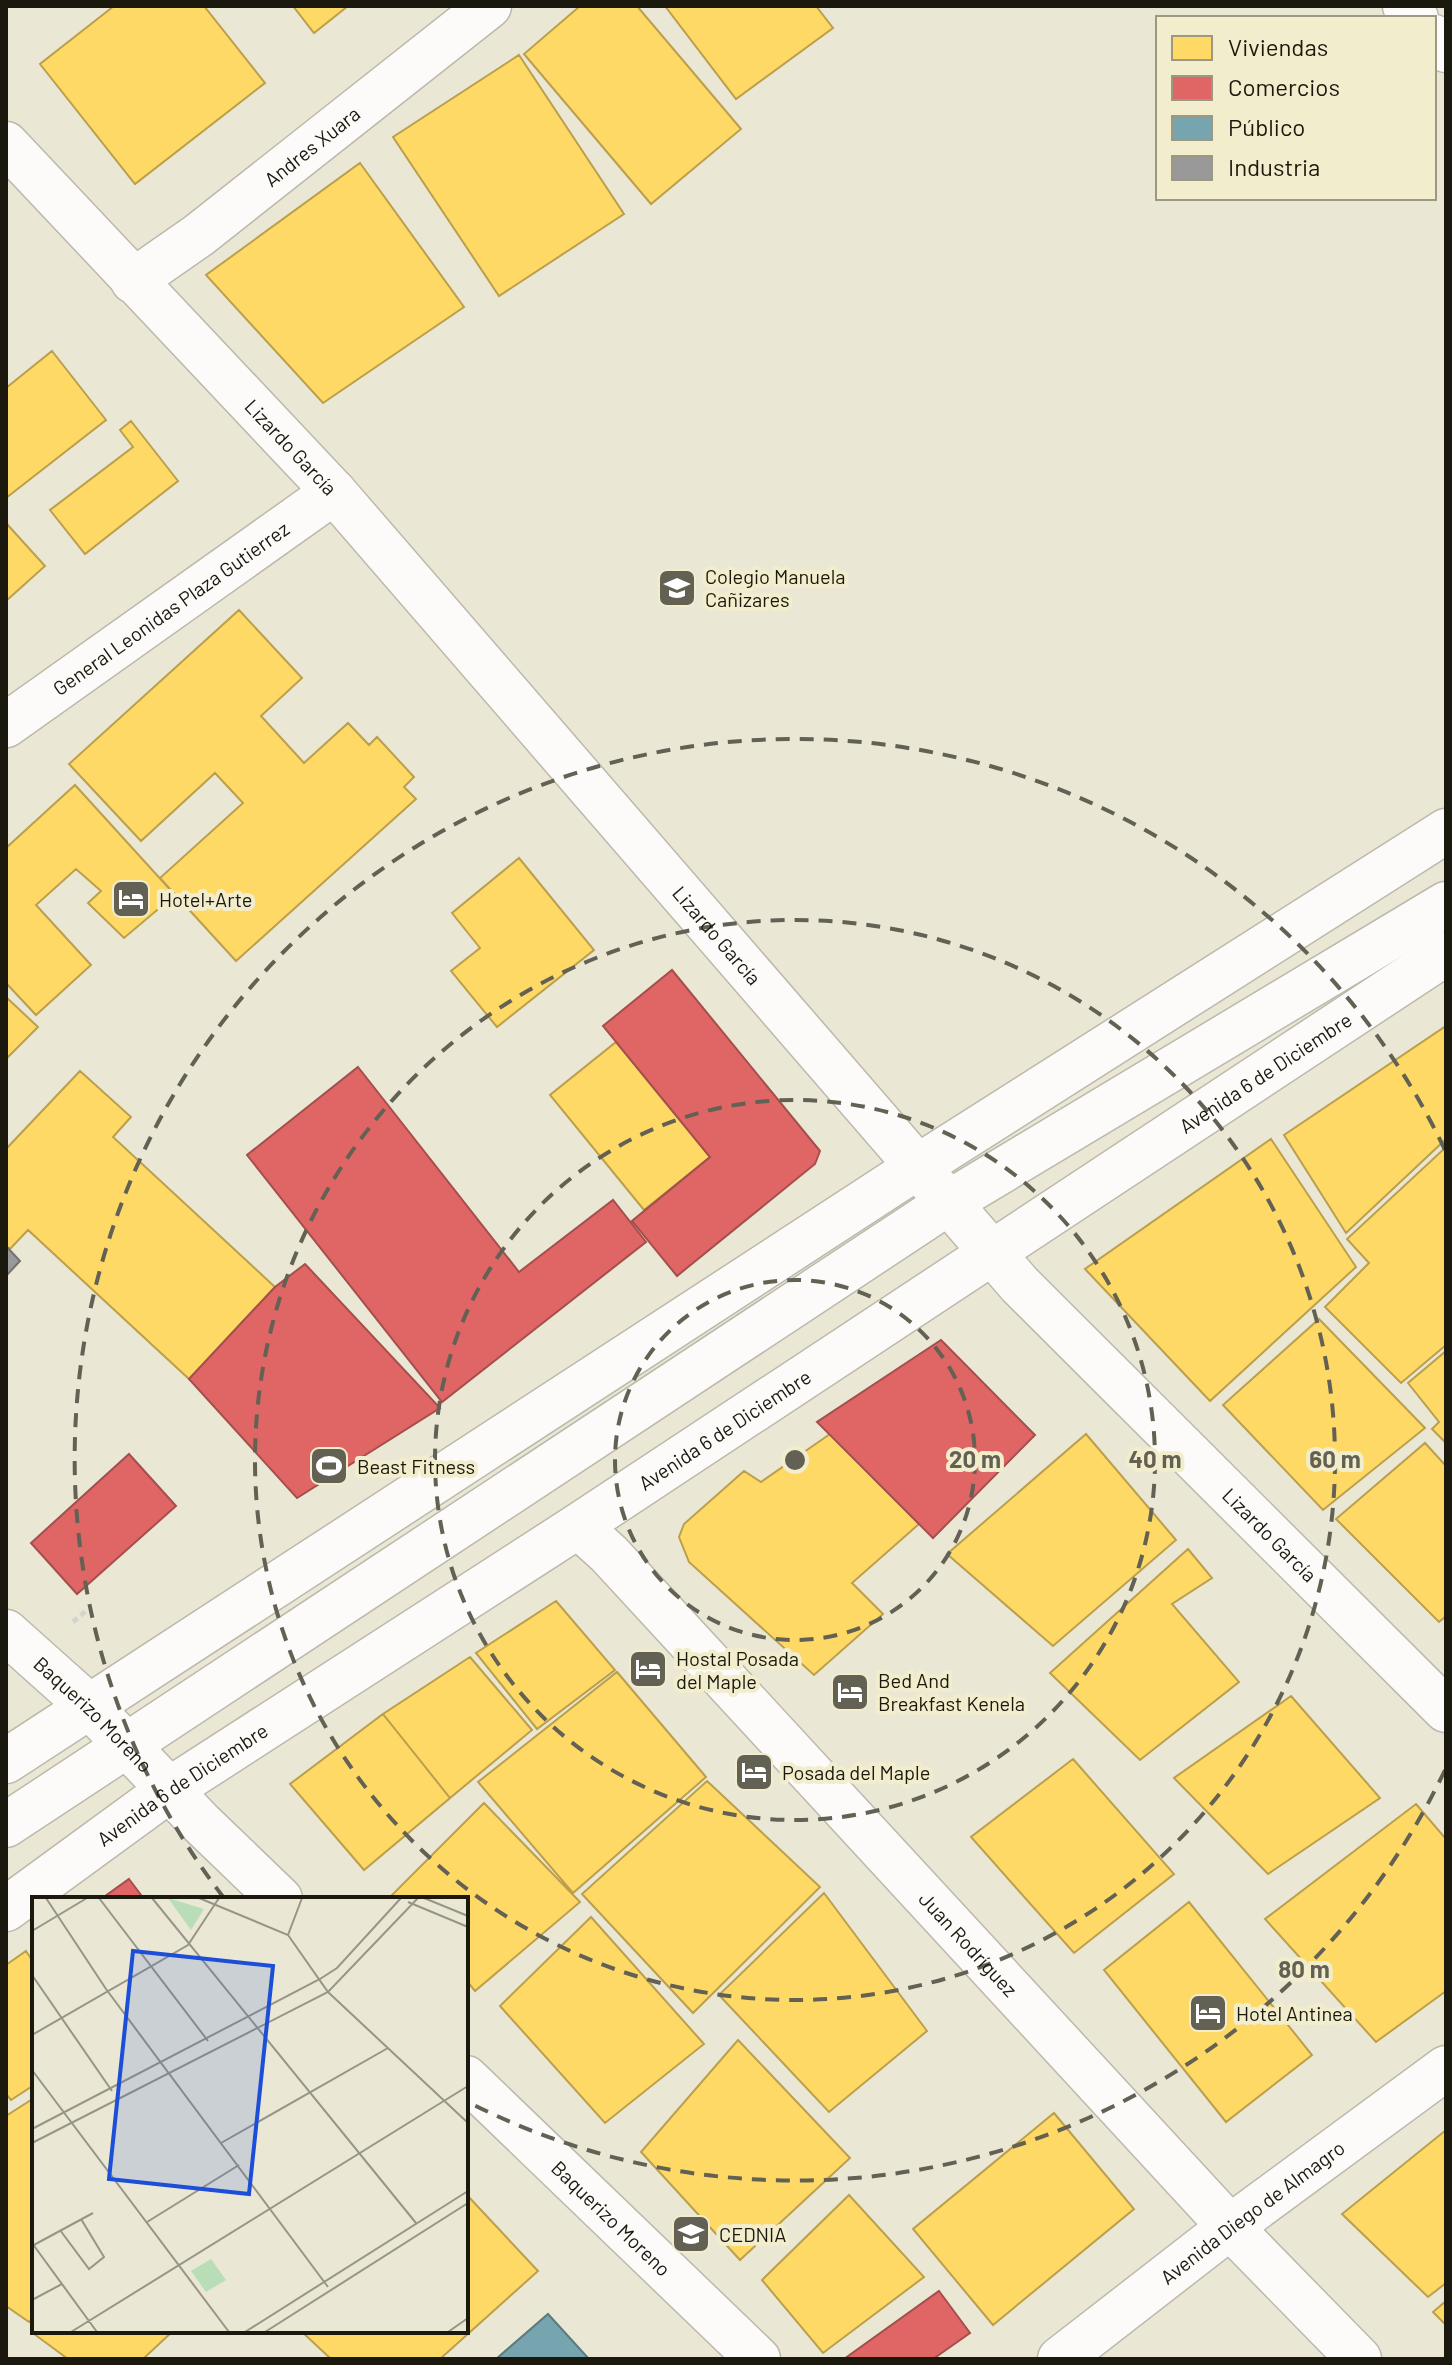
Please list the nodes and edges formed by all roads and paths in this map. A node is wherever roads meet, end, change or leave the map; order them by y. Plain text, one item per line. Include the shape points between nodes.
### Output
1 (489, 6) edge
2 (6, 144) edge
3 (133, 281) junction
4 (334, 492) junction
5 (6, 725) edge
6 (1446, 831) edge
7 (1446, 904) edge
8 (1446, 953) edge
9 (919, 1166) junction
10 (948, 1203) junction
11 (993, 1254) junction
12 (578, 1526) junction
13 (6, 1632) edge
14 (91, 1708) junction
15 (1446, 1710) edge
16 (126, 1745) junction
17 (6, 1761) edge
18 (169, 1790) junction
19 (6, 1825) edge
20 (278, 1897) edge
21 (6, 1909) edge
22 (1446, 2068) edge
23 (468, 2080) edge
24 (1230, 2227) junction
25 (758, 2359) edge
26 (1060, 2359) edge
27 (1359, 2359) edge

1 - 3 street, Andres Xuara
2 - 3 street, Lizardo García
3 - 4 street, Lizardo García
4 - 5 street, General Leonidas Plaza Gutierrez
4 - 9 street, Lizardo García
6 - 9 street
7 - 10 street
8 - 11 street, Avenida 6 de Diciembre
9 - 10 street, Lizardo García
9 - 14 street
10 - 11 street, Lizardo García
10 - 16 street
11 - 12 street, Avenida 6 de Diciembre
11 - 15 street, Lizardo García
12 - 18 street, Avenida 6 de Diciembre
12 - 24 street, Juan Rodríguez
13 - 14 street, Baquerizo Moreno
14 - 16 street, Baquerizo Moreno
14 - 17 street
16 - 18 street, Baquerizo Moreno
16 - 19 street
18 - 20 street, Baquerizo Moreno
18 - 21 street, Avenida 6 de Diciembre
22 - 24 street, Avenida Diego de Almagro
23 - 25 street, Baquerizo Moreno
24 - 26 street, Avenida Diego de Almagro
24 - 27 street, Juan Rodríguez

